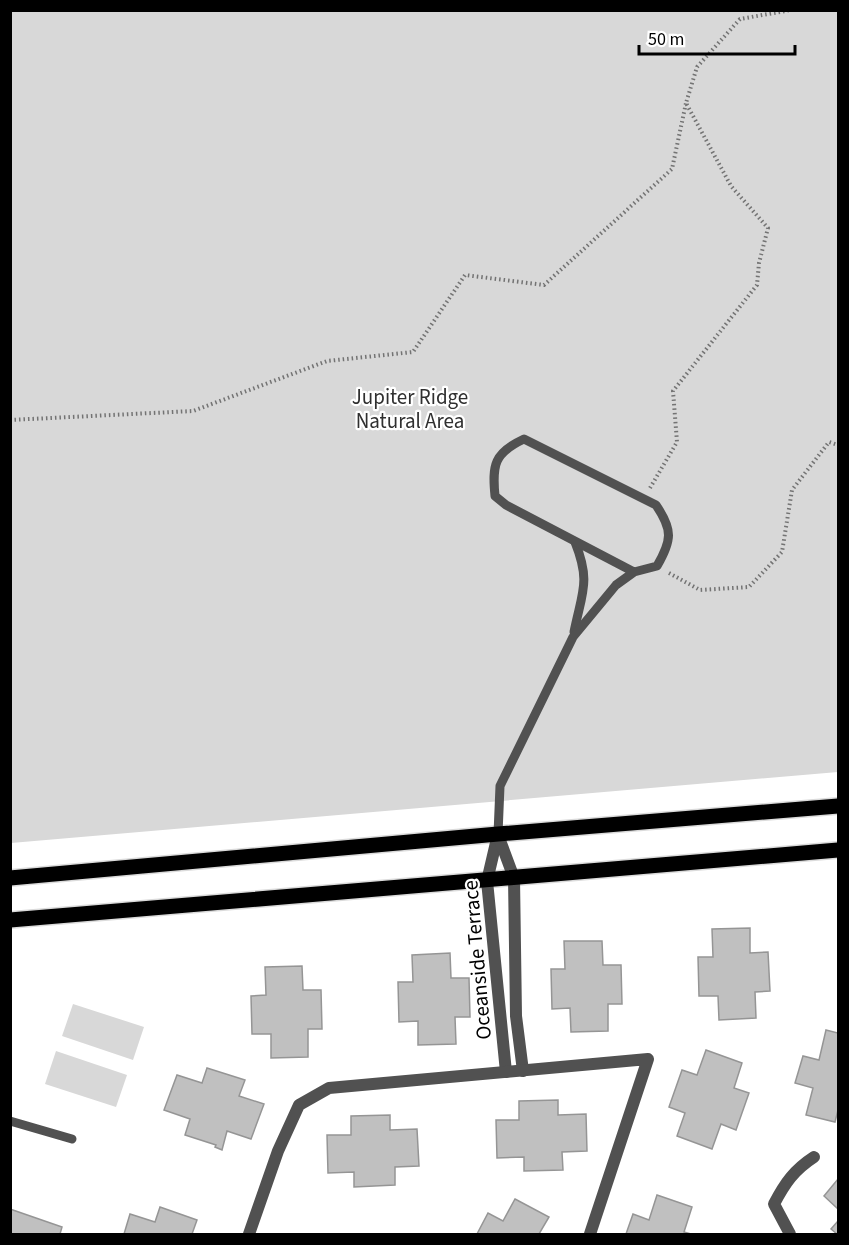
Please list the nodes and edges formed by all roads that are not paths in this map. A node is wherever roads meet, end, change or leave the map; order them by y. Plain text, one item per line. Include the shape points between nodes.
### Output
1 (575, 542) junction
2 (634, 572) junction
3 (573, 637) junction
4 (838, 806) edge
5 (498, 834) junction
6 (838, 850) edge
7 (10, 878) edge
8 (514, 878) junction
9 (487, 880) junction
10 (10, 920) edge
11 (523, 1071) junction
12 (506, 1072) junction
13 (10, 1121) edge
14 (72, 1139) dead end
15 (814, 1157) dead end
16 (249, 1234) edge
17 (590, 1234) edge
18 (790, 1234) edge

1 - 2 lane
1 - 2 lane via 495,496 492,472 504,449 524,439 656,505 668,523 668,546 657,566
1 - 3 lane via 585,566 586,588
2 - 3 lane via 616,585
3 - 5 lane via 500,786
4 - 5 main road
5 - 7 main road
5 - 8 street, Oceanside Terrace
5 - 9 street, Oceanside Terrace
6 - 8 main road
8 - 9 main road
8 - 11 street, Oceanside Terrace via 516,1016
9 - 10 main road
9 - 12 street, Oceanside Terrace
11 - 12 street
11 - 17 street via 648,1059
12 - 16 street via 330,1088 299,1105
13 - 14 lane
15 - 18 street via 798,1167 774,1204

